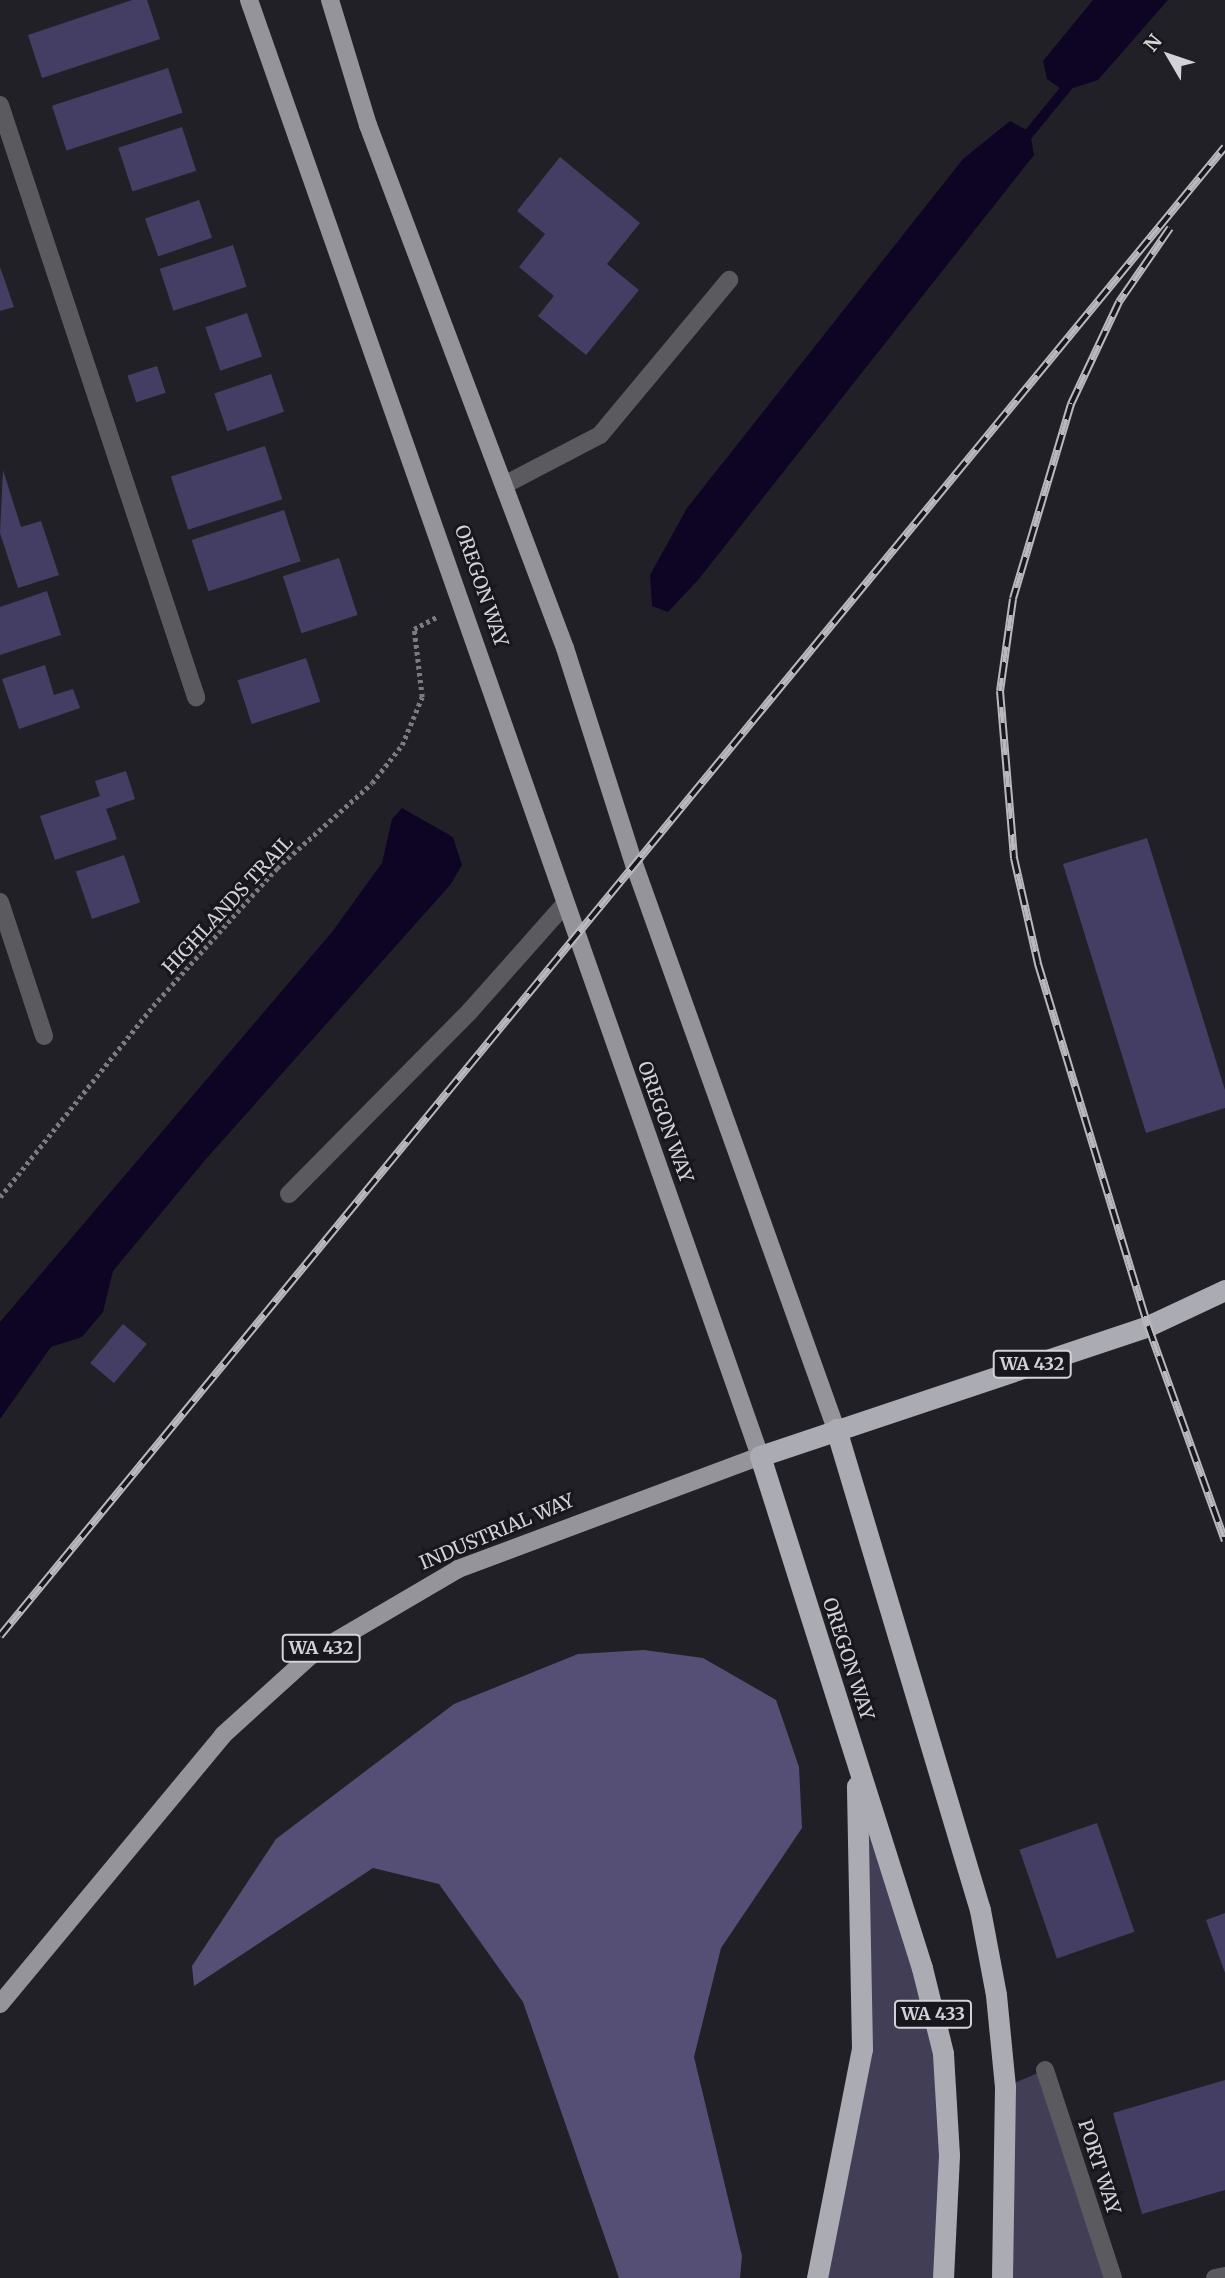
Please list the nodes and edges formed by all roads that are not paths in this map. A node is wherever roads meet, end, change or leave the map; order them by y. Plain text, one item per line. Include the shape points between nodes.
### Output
1 (249, 0) edge
2 (330, 0) edge
3 (0, 105) edge
4 (729, 280) dead end
5 (503, 485) junction
6 (197, 697) dead end
7 (0, 902) edge
8 (564, 905) junction
9 (44, 1036) dead end
10 (289, 1194) dead end
11 (1225, 1290) edge
12 (836, 1429) junction
13 (760, 1456) junction
14 (856, 1759) junction
15 (0, 2004) edge
16 (1045, 2070) dead end
17 (1225, 2276) edge
18 (817, 2278) edge
19 (943, 2278) edge
20 (1002, 2278) edge
21 (1114, 2278) edge
22 (1214, 2278) edge

1 - 8 main road, OREGON WAY via 463,603
2 - 5 main road via 368,125
3 - 6 street
4 - 5 street via 600,435
5 - 12 main road
7 - 9 street
8 - 10 street via 470,1011
8 - 13 main road, OREGON WAY
11 - 12 highway, WA 432 via 1148,1326
12 - 13 highway, INDUSTRIAL WAY / WA 432
12 - 20 highway, WA 433 via 980,1910 996,1995 1005,2087
13 - 14 highway, OREGON WAY / WA 433
13 - 15 main road, INDUSTRIAL WAY / WA 432 via 458,1569 310,1656 223,1735
14 - 18 highway via 862,2049
14 - 19 highway, OREGON WAY / WA 433 via 943,2053 949,2155
16 - 21 street, PORT WAY
17 - 22 street

